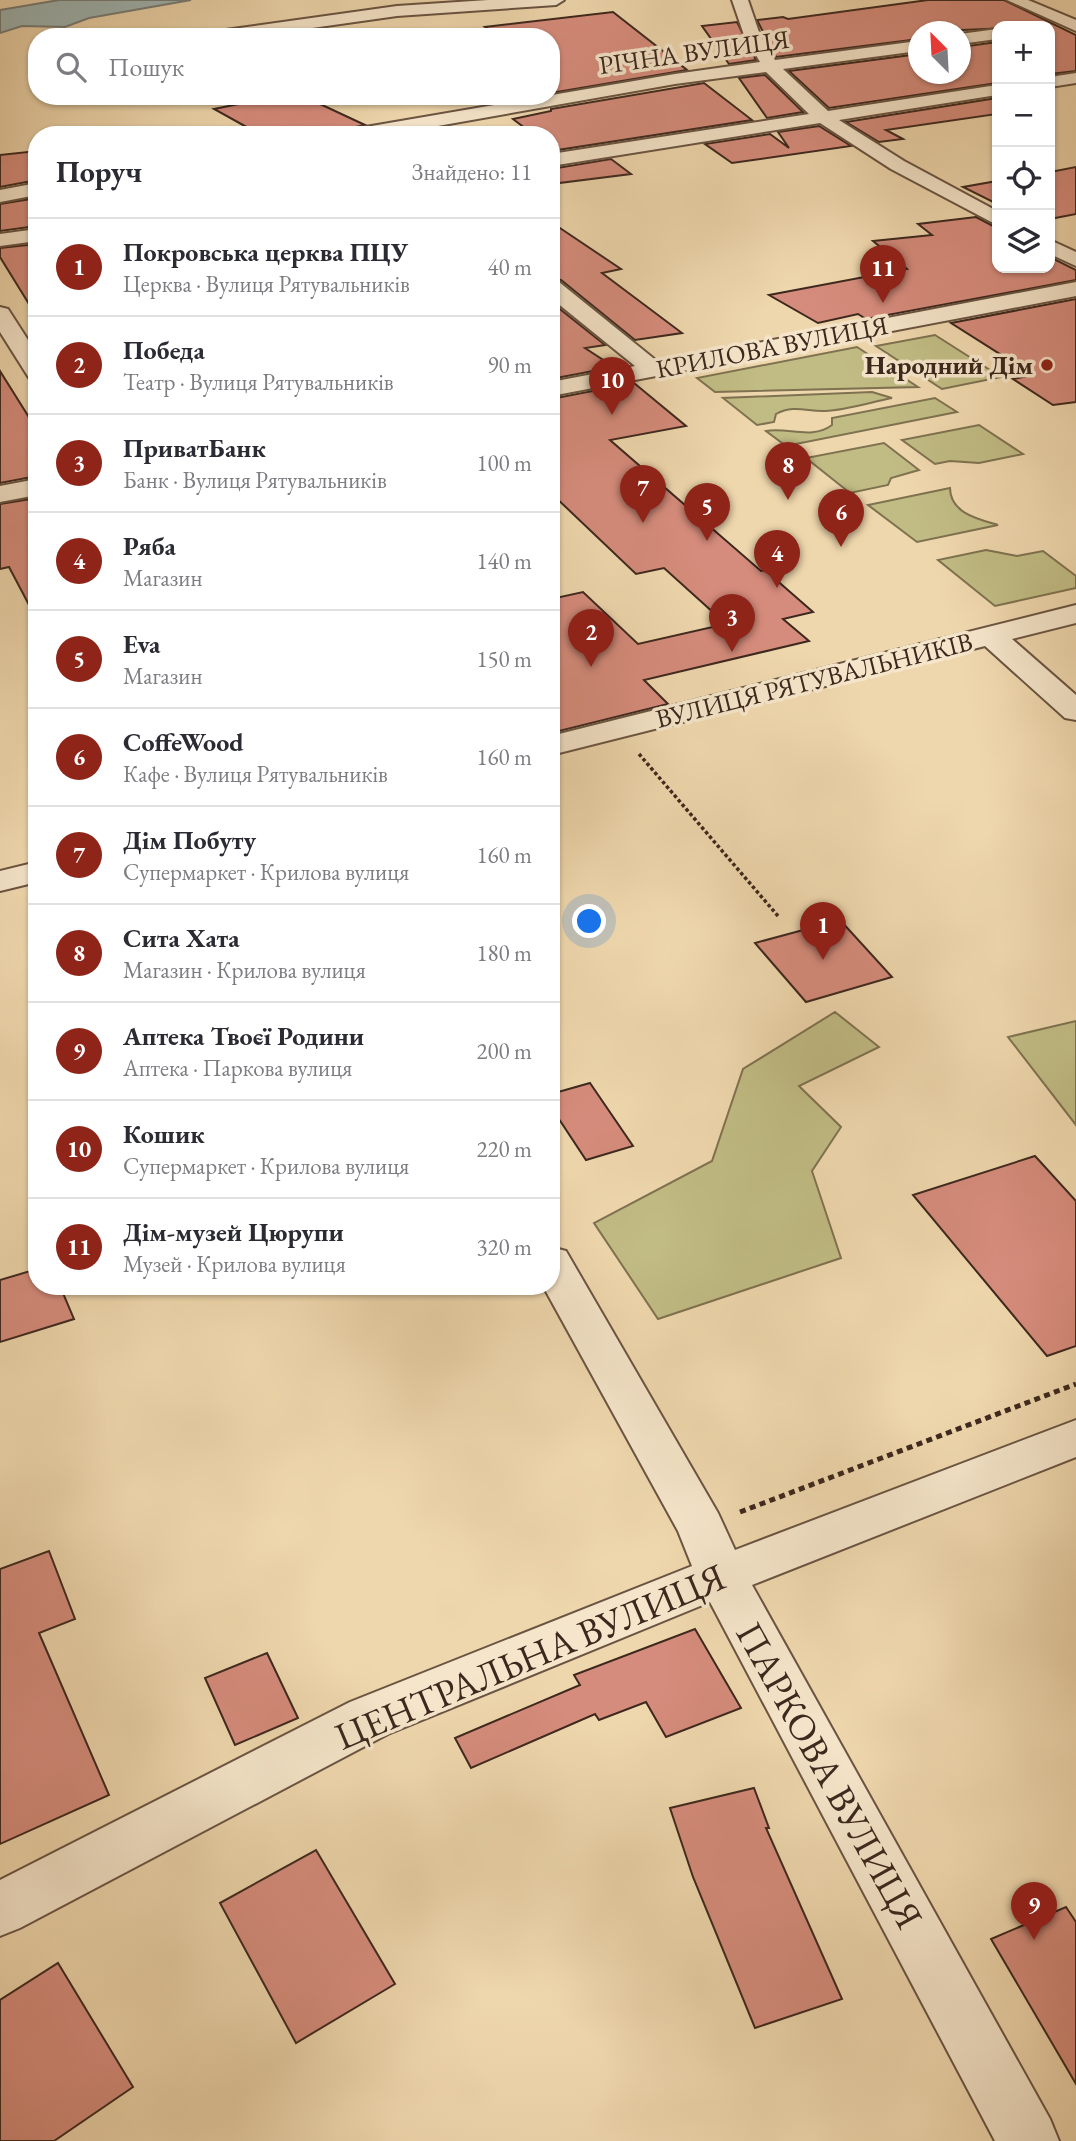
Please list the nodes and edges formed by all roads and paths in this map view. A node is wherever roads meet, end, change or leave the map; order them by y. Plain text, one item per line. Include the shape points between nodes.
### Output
1 (556, 0) edge
2 (740, 0) edge
3 (1014, 0) edge
4 (1073, 24) edge
5 (1055, 26) edge
6 (275, 28) edge
7 (992, 35) edge
8 (971, 38) edge
9 (908, 48) edge
10 (773, 67) junction
11 (1076, 78) edge
12 (1055, 81) edge
13 (992, 91) edge
14 (560, 99) edge
15 (526, 105) edge
16 (823, 118) junction
17 (406, 126) edge
18 (560, 159) edge
19 (28, 191) edge
20 (0, 196) edge
21 (992, 216) edge
22 (28, 236) edge
23 (0, 240) edge
24 (1055, 249) edge
25 (1076, 260) edge
26 (1076, 289) edge
27 (560, 293) edge
28 (0, 314) edge
29 (28, 359) edge
30 (654, 370) junction
31 (560, 387) edge
32 (28, 488) edge
33 (0, 494) edge
34 (1076, 614) edge
35 (991, 636) junction
36 (1076, 711) edge
37 (618, 729) junction
38 (560, 744) edge
39 (28, 874) edge
40 (0, 881) edge
41 (778, 916) dead end
42 (560, 1278) edge
43 (1076, 1438) edge
44 (722, 1576) junction
45 (0, 1909) edge
46 (1028, 2141) edge

1 - 6 street via 397,11
2 - 10 street via 754,41
3 - 4 street
4 - 5 street
7 - 8 street
9 - 10 street, РІЧНА ВУЛИЦЯ
10 - 14 street, РІЧНА ВУЛИЦЯ
10 - 16 street
11 - 12 street
13 - 16 street
15 - 17 street, РІЧНА ВУЛИЦЯ
16 - 18 street
16 - 21 street
19 - 20 street
22 - 23 street
24 - 25 street
26 - 30 street, КРИЛОВА ВУЛИЦЯ
27 - 30 street
28 - 29 street
30 - 31 street, КРИЛОВА ВУЛИЦЯ
32 - 33 street
34 - 35 street, ВУЛИЦЯ РЯТУВАЛЬНИКІВ
35 - 36 street
35 - 37 street, ВУЛИЦЯ РЯТУВАЛЬНИКІВ
37 - 38 street, ВУЛИЦЯ РЯТУВАЛЬНИКІВ
37 - 41 path
39 - 40 street
42 - 44 street, ПАРКОВА ВУЛИЦЯ via 701,1527
43 - 44 street, ЦЕНТРАЛЬНА ВУЛИЦЯ
44 - 45 street, ЦЕНТРАЛЬНА ВУЛИЦЯ via 369,1718
44 - 46 street, ПАРКОВА ВУЛИЦЯ

